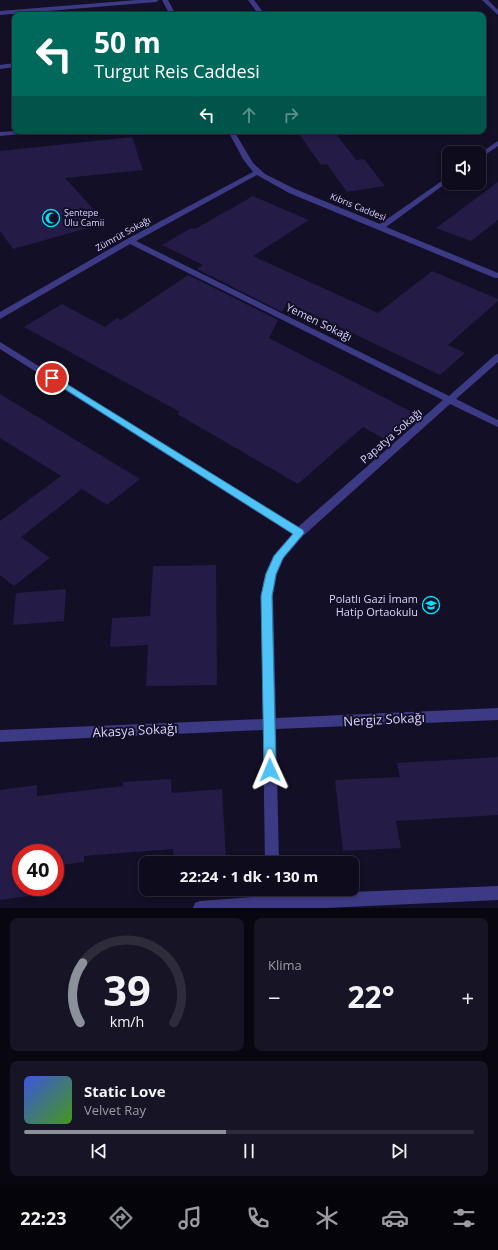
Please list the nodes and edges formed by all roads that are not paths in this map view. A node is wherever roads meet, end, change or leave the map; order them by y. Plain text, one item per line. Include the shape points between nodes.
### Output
1 (156, 0) edge
2 (165, 0) edge
3 (251, 0) edge
4 (484, 0) edge
5 (171, 12) edge
6 (260, 12) edge
7 (0, 13) edge
8 (498, 13) edge
9 (12, 65) edge
10 (0, 67) edge
11 (12, 133) edge
12 (0, 134) edge
13 (233, 134) edge
14 (498, 143) edge
15 (486, 152) edge
16 (258, 172) junction
17 (442, 183) edge
18 (381, 227) junction
19 (130, 241) junction
20 (498, 276) edge
21 (0, 316) edge
22 (0, 345) edge
23 (498, 357) edge
24 (451, 400) junction
25 (498, 424) edge
26 (300, 533) junction
27 (498, 714) edge
28 (269, 724) junction
29 (0, 736) edge
30 (272, 856) edge
31 (498, 894) edge
32 (273, 900) edge
33 (200, 908) edge

1 - 7 street
2 - 5 street
3 - 6 street
4 - 8 street
9 - 10 street
11 - 12 street
13 - 16 street, Kıbrıs Caddesi
14 - 15 street
16 - 18 street, Kıbrıs Caddesi via 292,191
16 - 19 street, Zümrüt Sokağı
17 - 18 street
18 - 20 street, Kıbrıs Caddesi
19 - 21 street, Zümrüt Sokağı
19 - 24 street, Yemen Sokağı
22 - 26 street
23 - 24 street, Papatya Sokağı
24 - 25 street, Yemen Sokağı
24 - 26 street, Papatya Sokağı
26 - 28 street, Papatya Sokağı via 279,556 271,574 267,596
27 - 28 street, Nergiz Sokağı
28 - 29 street, Akasya Sokağı
28 - 30 street, Papatya Sokağı
31 - 32 street
32 - 33 street

